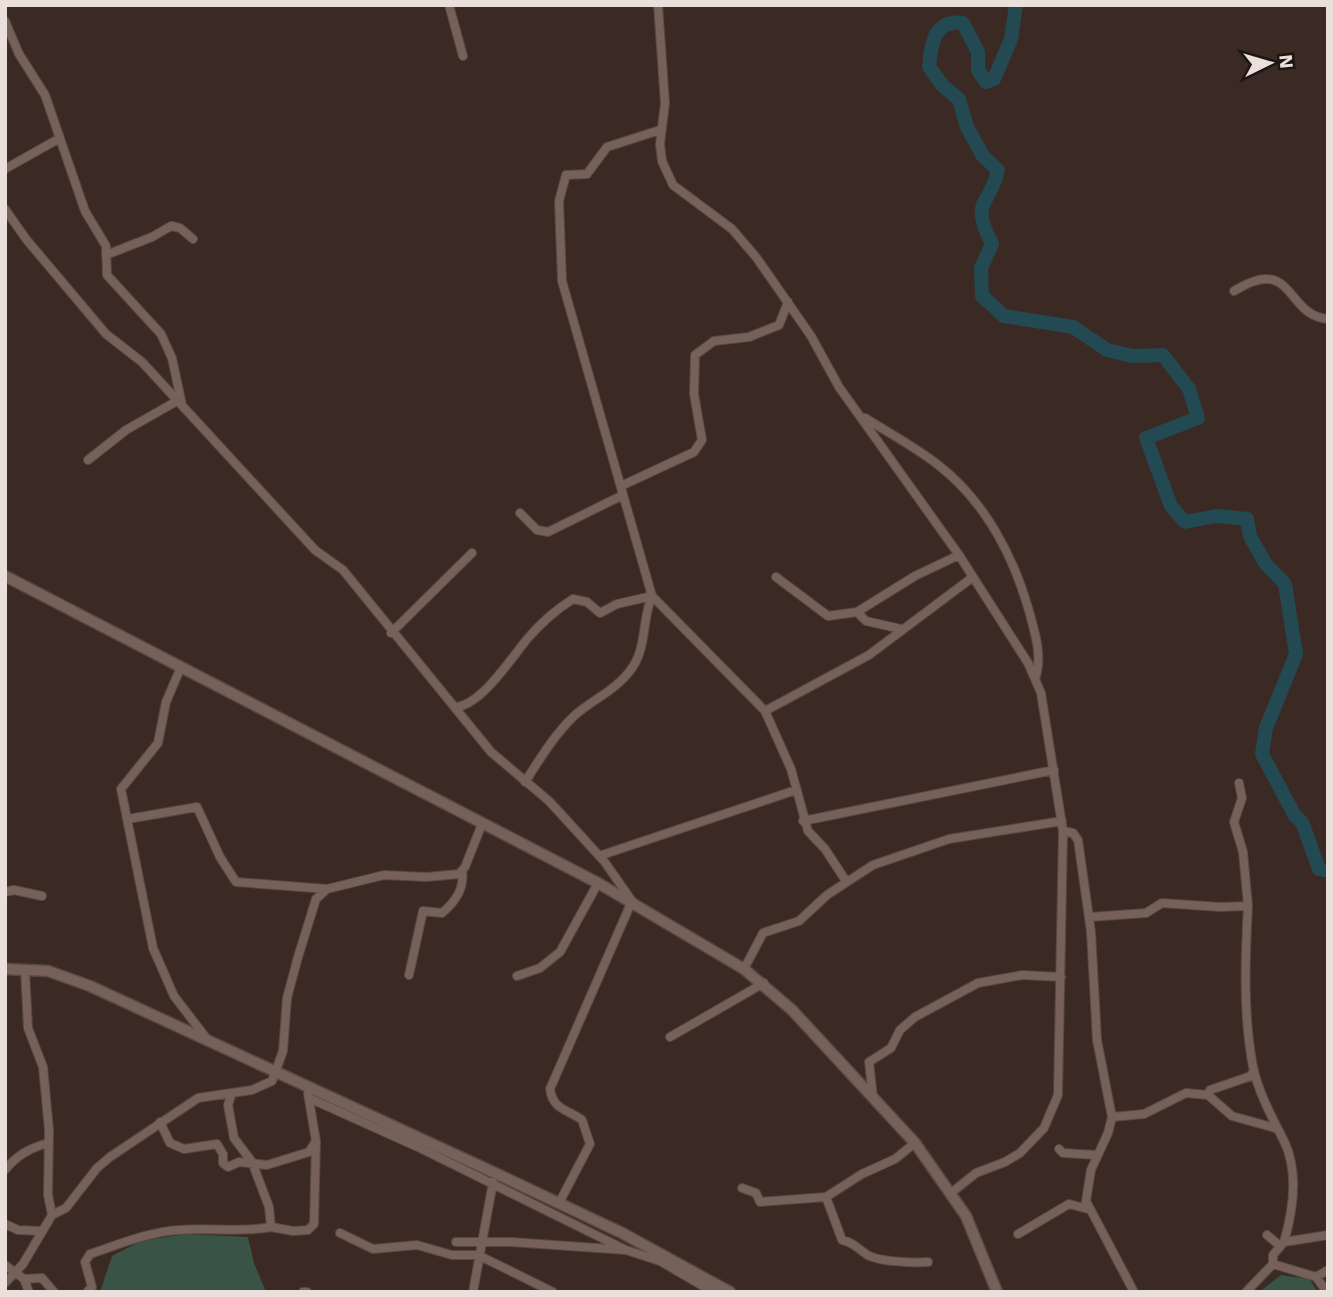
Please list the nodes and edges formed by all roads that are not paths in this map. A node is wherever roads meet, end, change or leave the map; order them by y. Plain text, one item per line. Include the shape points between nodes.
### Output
1 (449, 5) edge
2 (658, 5) edge
3 (5, 21) edge
4 (463, 56) dead end
5 (660, 130) junction
6 (60, 138) junction
7 (5, 169) edge
8 (5, 209) edge
9 (193, 239) dead end
10 (106, 255) junction
11 (1234, 291) dead end
12 (788, 302) junction
13 (1328, 319) edge
14 (180, 405) junction
15 (859, 415) junction
16 (88, 460) dead end
17 (622, 490) junction
18 (520, 513) dead end
19 (472, 553) dead end
20 (959, 555) junction
21 (5, 576) edge
22 (776, 577) dead end
23 (973, 577) junction
24 (652, 596) junction
25 (857, 612) junction
26 (901, 629) junction
27 (391, 633) junction
28 (181, 667) junction
29 (1035, 679) junction
30 (455, 707) junction
31 (765, 712) junction
32 (1054, 770) junction
33 (526, 782) junction
34 (1239, 783) dead end
35 (796, 790) junction
36 (128, 819) junction
37 (803, 821) junction
38 (1062, 821) junction
39 (482, 824) junction
40 (1063, 831) junction
41 (599, 856) junction
42 (462, 872) junction
43 (846, 881) junction
44 (598, 883) junction
45 (327, 890) junction
46 (5, 892) edge
47 (42, 896) dead end
48 (632, 901) junction
49 (1248, 906) junction
50 (1090, 917) junction
51 (5, 969) edge
52 (744, 969) junction
53 (25, 970) junction
54 (409, 975) dead end
55 (517, 975) dead end
56 (1061, 977) junction
57 (764, 983) junction
58 (670, 1037) dead end
59 (207, 1039) junction
60 (1254, 1070) junction
61 (278, 1072) junction
62 (306, 1085) junction
63 (232, 1093) junction
64 (1208, 1095) junction
65 (873, 1097) junction
66 (309, 1098) junction
67 (1112, 1117) junction
68 (160, 1122) junction
69 (1275, 1128) junction
70 (316, 1142) junction
71 (48, 1143) junction
72 (915, 1143) junction
73 (1059, 1149) dead end
74 (1097, 1156) junction
75 (252, 1162) junction
76 (5, 1170) edge
77 (495, 1172) junction
78 (492, 1184) junction
79 (742, 1188) dead end
80 (951, 1193) junction
81 (825, 1197) junction
82 (559, 1203) junction
83 (1088, 1209) junction
84 (52, 1215) junction
85 (5, 1224) edge
86 (271, 1227) junction
87 (43, 1231) junction
88 (340, 1233) dead end
89 (1018, 1234) dead end
90 (1328, 1235) edge
91 (1267, 1236) dead end
92 (480, 1241) junction
93 (456, 1242) dead end
94 (1282, 1244) junction
95 (626, 1250) junction
96 (478, 1255) junction
97 (928, 1262) dead end
98 (1273, 1264) junction
99 (5, 1265) edge
100 (1328, 1270) edge
101 (16, 1272) junction
102 (1316, 1277) junction
103 (24, 1279) junction
104 (5, 1283) edge
105 (29, 1292) edge
106 (54, 1292) edge
107 (87, 1292) edge
108 (473, 1292) edge
109 (553, 1292) edge
110 (713, 1292) edge
111 (730, 1292) edge
112 (997, 1292) edge
113 (1133, 1292) edge
114 (1246, 1292) edge
115 (1327, 1292) edge

1 - 4 street
2 - 5 street via 665,103
3 - 6 street via 45,95
5 - 12 street via 662,161 673,185 732,229
5 - 17 street via 607,147 587,174 566,175 559,192 562,281
6 - 7 street
6 - 10 street
8 - 14 street via 106,334 142,362
9 - 10 street via 171,226
10 - 14 street via 107,275 162,334 172,358
11 - 13 street via 1264,279 1277,281 1286,285 1309,315
12 - 15 street
12 - 17 street via 779,325 749,337 714,341 695,355 694,394 702,440 694,452
14 - 16 street via 126,430
14 - 27 street via 315,550 343,570
15 - 20 street
15 - 29 street via 939,465 992,524 1017,572 1028,607 1037,646
17 - 18 street via 548,532 537,530
17 - 24 street
19 - 27 street
20 - 23 street
20 - 25 street
21 - 28 street
22 - 25 street via 828,616
23 - 26 street
23 - 29 street
24 - 30 street via 600,613 587,602 573,599 539,626 513,661 477,696 465,706
24 - 31 street
24 - 33 street via 632,668 618,685 565,726
25 - 26 street via 866,621
26 - 31 street via 835,676
27 - 30 street
28 - 36 street via 166,702 158,743 123,784
28 - 39 street
29 - 32 street
30 - 33 street via 491,752
31 - 35 street
32 - 37 street
32 - 38 street
33 - 41 street via 550,801
34 - 49 street via 1241,798 1234,822
35 - 37 street
35 - 41 street
36 - 45 street via 197,807 236,881
36 - 59 street via 153,947 174,996
37 - 43 street
38 - 40 street
38 - 43 street via 949,839 873,865
39 - 42 street
39 - 44 street
40 - 50 street via 1078,840
40 - 56 street
41 - 48 street
42 - 45 street via 427,877 384,875
42 - 54 street via 455,902 442,913 423,911
43 - 52 street via 799,921 763,933
44 - 48 street
44 - 55 street via 560,952 540,968
45 - 61 street via 316,898 298,957 287,998
46 - 47 street
48 - 52 street
48 - 82 street via 551,1089 552,1102 582,1121 590,1144
49 - 50 street via 1161,902 1146,913
49 - 60 street via 1247,1012
50 - 67 street via 1097,1040
51 - 53 street
52 - 57 street
53 - 59 street via 48,971 90,986
53 - 71 street via 28,1028 43,1067
56 - 65 street via 1022,975 978,983 915,1017 900,1030 891,1048 869,1062
56 - 80 street via 1060,1082 1044,1128 1020,1153 976,1173
57 - 58 street
57 - 65 street
59 - 61 street
60 - 64 street via 1251,1076 1210,1090
60 - 69 street
61 - 62 street
61 - 63 street via 266,1086
62 - 66 street
62 - 77 street
63 - 68 street via 198,1098
63 - 75 street via 228,1105 234,1138
64 - 67 street via 1186,1093 1144,1114
64 - 69 street via 1232,1116
65 - 72 street
66 - 70 street
66 - 78 street
67 - 74 street
68 - 75 street via 170,1143 184,1149 216,1144 229,1167
68 - 84 street via 97,1168 65,1208
69 - 94 street via 1284,1142 1293,1181 1292,1214
70 - 75 street via 309,1152 268,1165
70 - 86 street via 314,1224 308,1230
71 - 76 street via 32,1147
71 - 84 street
72 - 80 street
72 - 81 street
73 - 74 street
74 - 83 street via 1088,1182
75 - 86 street via 269,1207
77 - 78 street
77 - 82 street
78 - 92 street
78 - 95 street
79 - 81 street via 756,1193 760,1202
80 - 112 street via 966,1216
81 - 97 street via 842,1240 856,1243 867,1255 905,1264
82 - 111 street
83 - 89 street via 1069,1204
83 - 113 street
84 - 87 street
85 - 87 street via 18,1230
86 - 107 street via 152,1233 90,1254 85,1262 92,1287
87 - 101 street
88 - 96 street via 373,1249 417,1245 452,1255
90 - 94 street
91 - 94 street
92 - 93 street
92 - 95 street
92 - 96 street
94 - 98 street via 1273,1255
95 - 110 street via 660,1261
96 - 108 street
96 - 109 street
98 - 102 street
98 - 114 street
99 - 101 street
100 - 102 street
101 - 103 street
101 - 104 street
102 - 115 street
103 - 105 street
103 - 106 street via 42,1278

